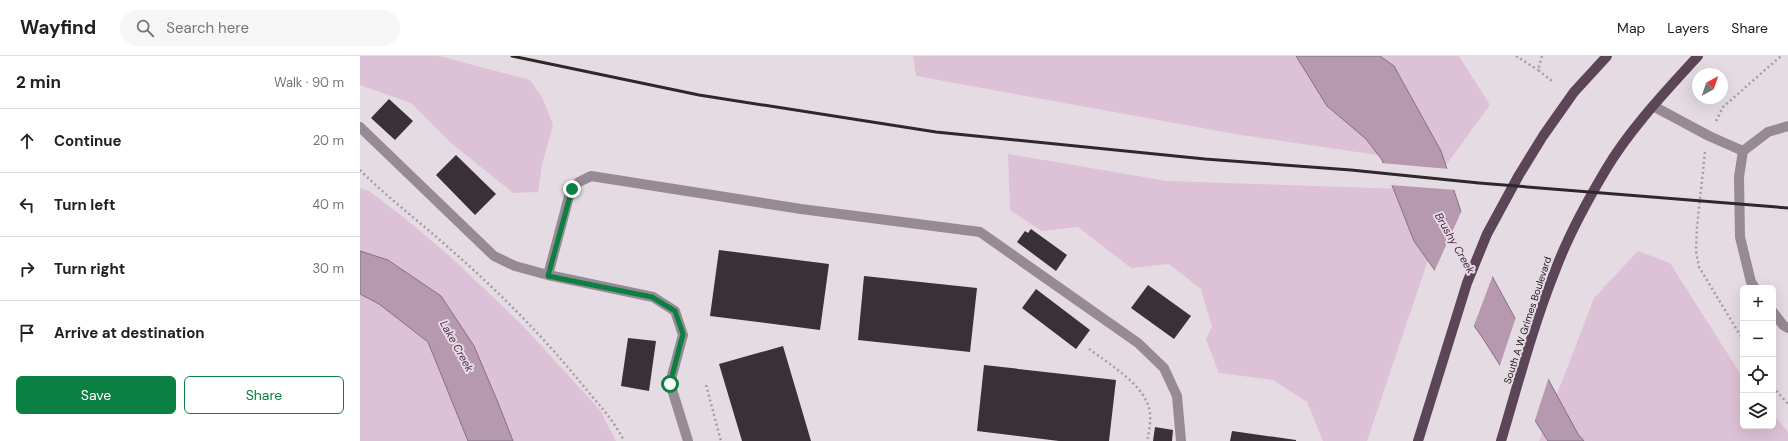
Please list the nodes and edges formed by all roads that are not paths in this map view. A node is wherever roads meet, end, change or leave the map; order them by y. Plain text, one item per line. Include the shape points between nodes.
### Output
1 (1607, 56) edge
2 (1698, 56) edge
3 (1653, 106) junction
4 (1788, 126) edge
5 (360, 127) edge
6 (1743, 150) junction
7 (548, 276) junction
8 (1753, 285) edge
9 (1776, 316) edge
10 (1788, 328) edge
11 (688, 441) edge
12 (1181, 441) edge
13 (1418, 441) edge
14 (1501, 441) edge

1 - 13 main road via 1574,92 1530,156 1487,234 1467,283
2 - 3 main road, South A W Grimes Boulevard
3 - 6 lane via 1709,136
3 - 14 main road, South A W Grimes Boulevard via 1599,181 1582,210 1554,271
4 - 6 lane via 1768,132
5 - 7 lane via 494,256 515,266
6 - 8 lane via 1739,177 1740,237
7 - 11 lane via 652,297 675,311 683,334 670,384
7 - 12 lane via 572,189 592,176 801,209 980,232 1138,343 1164,368 1177,396
9 - 10 lane

